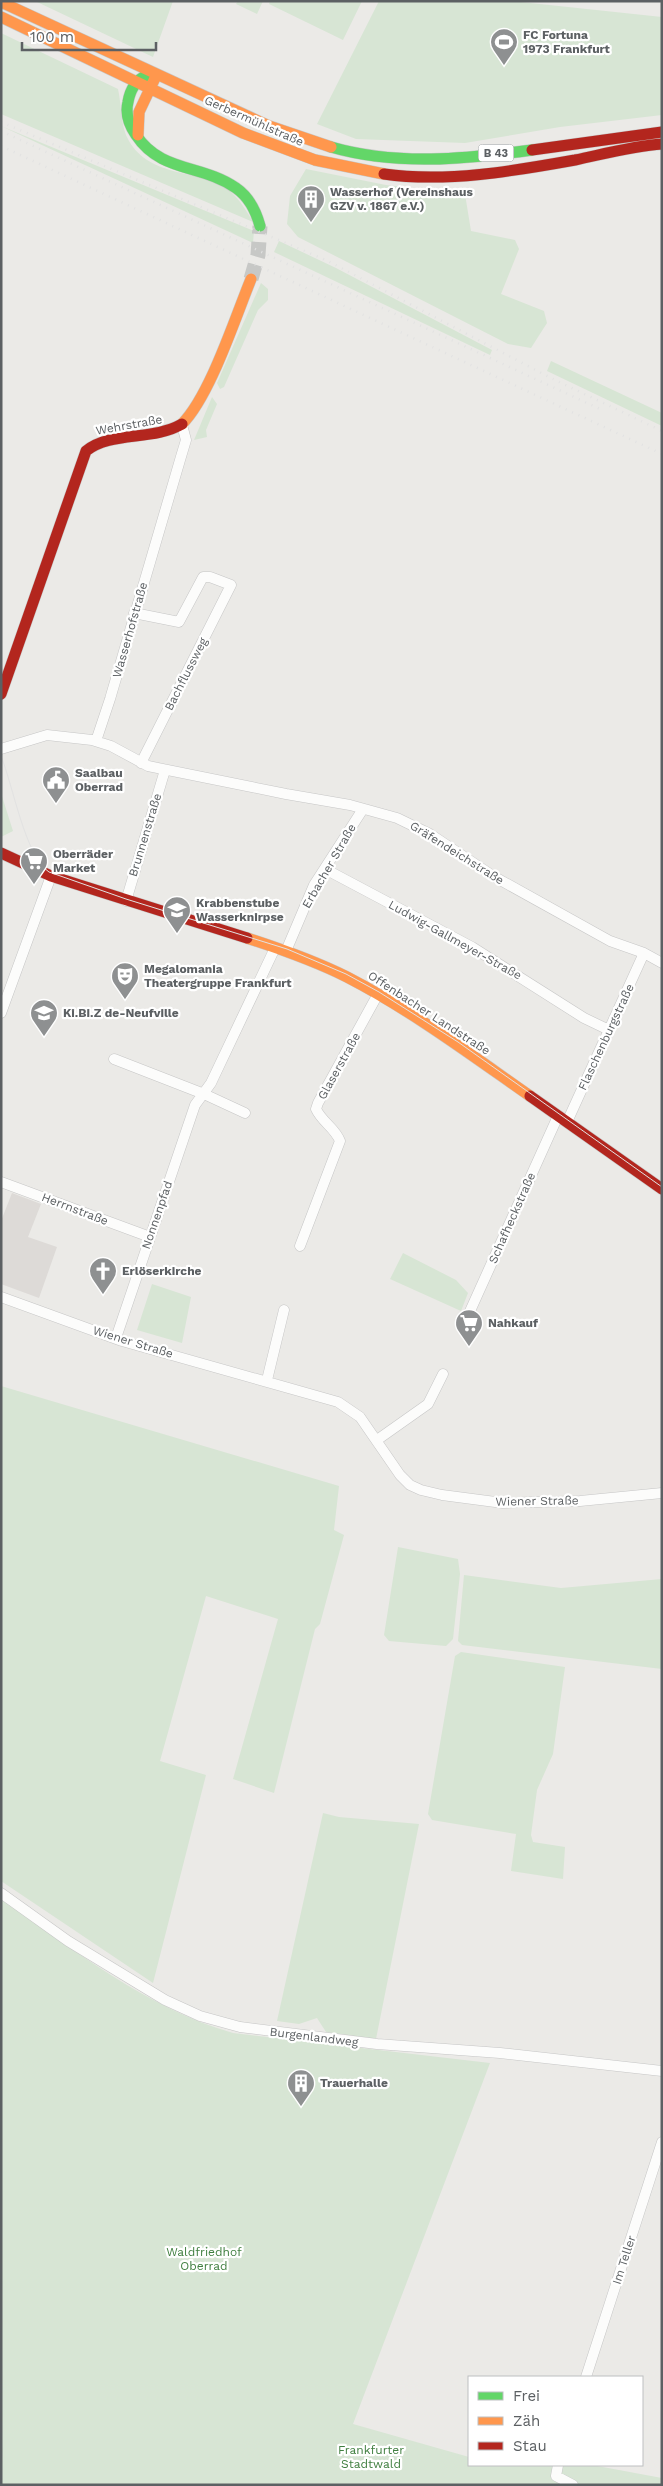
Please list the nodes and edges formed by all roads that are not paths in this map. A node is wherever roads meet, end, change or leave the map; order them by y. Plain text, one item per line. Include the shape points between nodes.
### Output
1 (1, 2) edge
2 (1, 17) edge
3 (158, 73) junction
4 (137, 81) junction
5 (150, 88) junction
6 (662, 132) edge
7 (139, 142) junction
8 (662, 144) edge
9 (260, 226) tunnel mouth
10 (251, 279) tunnel mouth
11 (182, 425) junction
12 (134, 614) junction
13 (1, 694) edge
14 (96, 740) junction
15 (1, 749) edge
16 (141, 764) junction
17 (165, 770) junction
18 (363, 809) junction
19 (1, 853) edge
20 (325, 869) junction
21 (47, 874) junction
22 (126, 901) junction
23 (280, 950) junction
24 (644, 952) junction
25 (662, 963) edge
26 (378, 994) junction
27 (1, 1013) edge
28 (609, 1030) junction
29 (114, 1059) dead end
30 (204, 1094) junction
31 (245, 1113) dead end
32 (562, 1119) junction
33 (1, 1182) edge
34 (662, 1189) edge
35 (150, 1237) junction
36 (300, 1246) dead end
37 (1, 1297) edge
38 (284, 1310) dead end
39 (466, 1320) dead end
40 (116, 1338) junction
41 (443, 1374) dead end
42 (267, 1380) junction
43 (377, 1440) junction
44 (662, 1493) edge
45 (1, 1893) edge
46 (662, 2071) edge
47 (662, 2142) edge
48 (586, 2376) edge
49 (558, 2466) edge
50 (573, 2485) edge

1 - 3 main road, Gerbermühlstraße / B 43
2 - 4 main road, Gerbermühlstraße / B 43
3 - 4 main road
3 - 5 main road
3 - 6 main road, Gerbermühlstraße / B 43 via 264,124 306,140 379,157 466,157
4 - 5 main road, Gerbermühlstraße / B 43
4 - 7 main road via 126,111
5 - 7 main road via 137,117
5 - 8 main road, Gerbermühlstraße / B 43 via 250,137 292,153 333,165 388,175 467,174
7 - 9 main road via 159,160 234,186 250,202
10 - 11 main road, Wehrstraße via 192,414
11 - 12 street, Wasserhofstraße via 186,437 184,447
11 - 13 main road, Wehrstraße via 160,434 95,444 88,448
12 - 14 street, Wasserhofstraße
12 - 16 street, Bachflussweg via 179,622 203,577 210,576 231,585
14 - 15 street via 47,735
14 - 16 street, Gräfendeichstraße
16 - 17 street, Gräfendeichstraße
17 - 18 street, Gräfendeichstraße
17 - 22 street, Brunnenstraße
18 - 20 street, Erbacher Straße
18 - 24 street, Gräfendeichstraße via 412,825 492,876 610,942
19 - 21 main road, Offenbacher Landstraße
20 - 23 street, Erbacher Straße
20 - 28 street, Ludwig-Gallmeyer-Straße via 472,947 584,1018
21 - 22 main road, Offenbacher Landstraße
21 - 27 street
22 - 23 main road, Offenbacher Landstraße
23 - 26 main road, Offenbacher Landstraße via 313,961
23 - 30 street, Nonnenpfad
24 - 25 street, Gräfendeichstraße
24 - 28 street, Flaschenburgstraße
26 - 32 main road, Offenbacher Landstraße
26 - 36 street, Glaserstraße via 316,1109 340,1141
28 - 32 street, Flaschenburgstraße
29 - 30 street
30 - 31 street
30 - 35 street, Nonnenpfad via 196,1105
32 - 34 main road, Offenbacher Landstraße
32 - 39 street, Schafheckstraße
33 - 35 street, Herrnstraße
35 - 40 street, Nonnenpfad
37 - 40 street, Wiener Straße
38 - 42 street
40 - 42 street, Wiener Straße
41 - 43 street via 428,1404
42 - 43 street, Wiener Straße via 344,1405 360,1417
43 - 44 street, Wiener Straße via 400,1475 410,1484 442,1495 503,1503 580,1501
45 - 46 street, Burgenlandweg via 68,1941 165,2000 200,2016 240,2027 377,2044 500,2053
47 - 48 street, Im Teller
49 - 50 street via 556,2476

